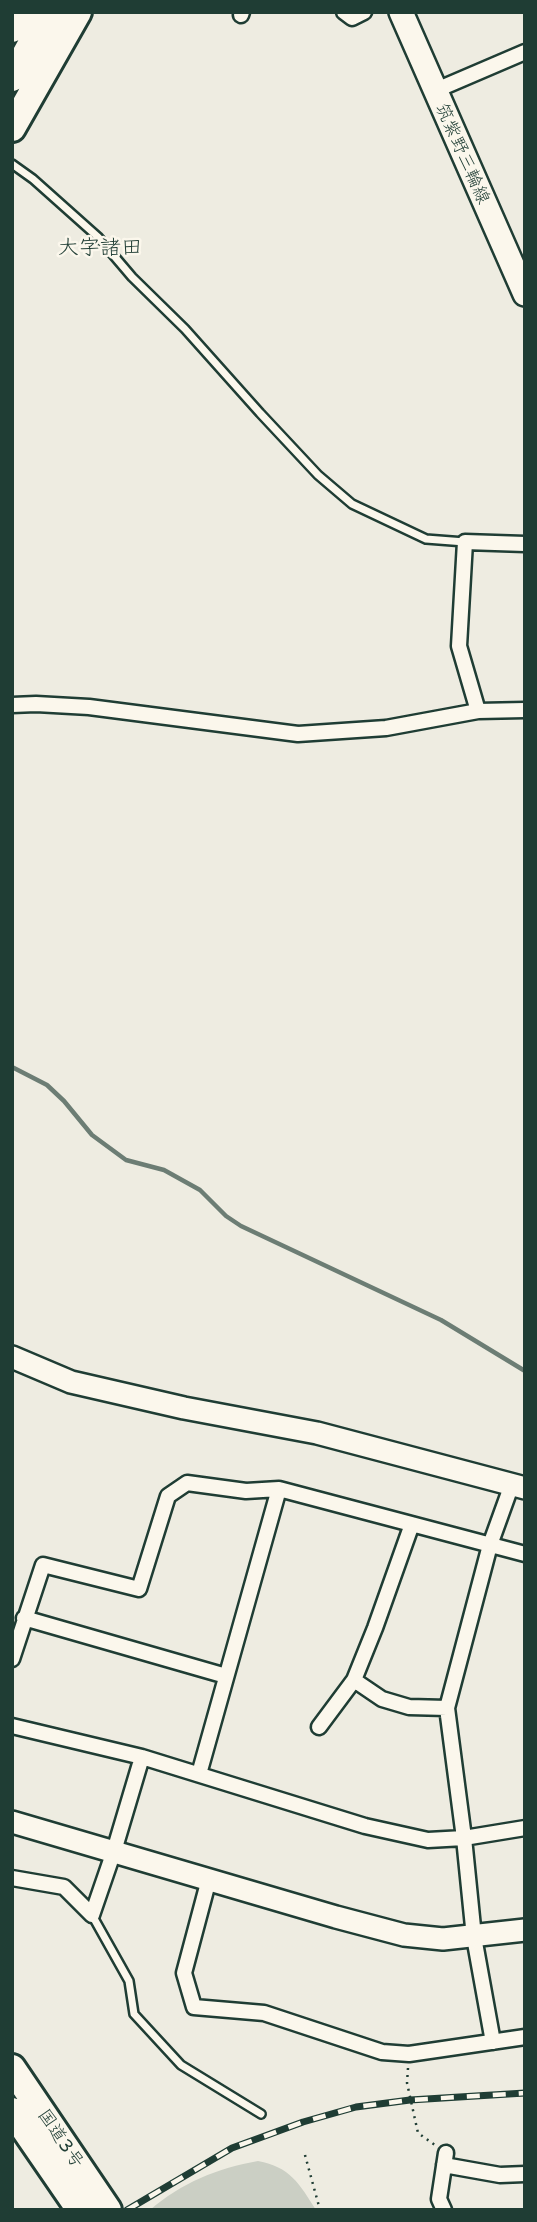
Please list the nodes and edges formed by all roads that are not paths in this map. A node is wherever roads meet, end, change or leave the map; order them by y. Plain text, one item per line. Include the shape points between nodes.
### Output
1 (22, 12) edge
2 (49, 12) edge
3 (78, 12) edge
4 (344, 12) edge
5 (364, 12) edge
6 (401, 12) edge
7 (12, 30) edge
8 (525, 52) edge
9 (12, 78) edge
10 (434, 91) junction
11 (12, 128) edge
12 (12, 164) edge
13 (524, 293) edge
14 (465, 542) junction
15 (525, 544) edge
16 (12, 705) edge
17 (478, 710) junction
18 (525, 710) edge
19 (12, 1357) edge
20 (518, 1486) edge
21 (279, 1489) junction
22 (412, 1524) junction
23 (490, 1545) junction
24 (525, 1554) edge
25 (24, 1618) junction
26 (12, 1659) edge
27 (226, 1676) junction
28 (354, 1680) junction
29 (447, 1708) junction
30 (12, 1726) edge
31 (318, 1727) dead end
32 (142, 1757) junction
33 (199, 1774) junction
34 (12, 1822) edge
35 (525, 1829) edge
36 (464, 1838) junction
37 (114, 1851) junction
38 (12, 1878) edge
39 (209, 1879) junction
40 (92, 1915) junction
41 (525, 1930) edge
42 (474, 1937) junction
43 (525, 2036) edge
44 (493, 2042) junction
45 (12, 2068) edge
46 (12, 2111) edge
47 (261, 2113) dead end
48 (525, 2175) edge
49 (80, 2210) edge
50 (108, 2210) edge
51 (444, 2210) edge

1 - 7 highway
2 - 9 highway
3 - 11 highway
4 - 5 street via 352,18
6 - 10 main road, 筑紫野三輪線
8 - 10 street
10 - 13 main road, 筑紫野三輪線
12 - 14 lane via 98,237 318,475 352,504 426,539
14 - 15 street
14 - 17 street via 459,646
16 - 17 street via 89,708 298,734 386,728
17 - 18 street
19 - 20 street via 71,1382 317,1433
20 - 23 street
21 - 22 street
21 - 25 street via 246,1491 187,1483 168,1496 139,1589 43,1565
21 - 27 street
22 - 23 street
22 - 28 street
23 - 24 street
23 - 29 street
25 - 26 street
25 - 27 street
27 - 33 street
28 - 29 street via 382,1699 410,1707
28 - 31 street
29 - 36 street
30 - 32 street
32 - 33 street
32 - 37 street
33 - 36 street via 365,1826 428,1840
34 - 37 street
35 - 36 street
36 - 42 street
37 - 39 street
37 - 40 street
38 - 40 street via 64,1887
39 - 42 street via 404,1935
39 - 44 street via 184,1973 194,2007 264,2013 382,2052 409,2054
40 - 47 lane via 129,1981 134,2014 181,2065
41 - 42 street
42 - 44 street
43 - 44 street
45 - 50 highway, 国道3号
46 - 49 highway, 国道3号
48 - 51 street via 500,2175 445,2159 439,2199

